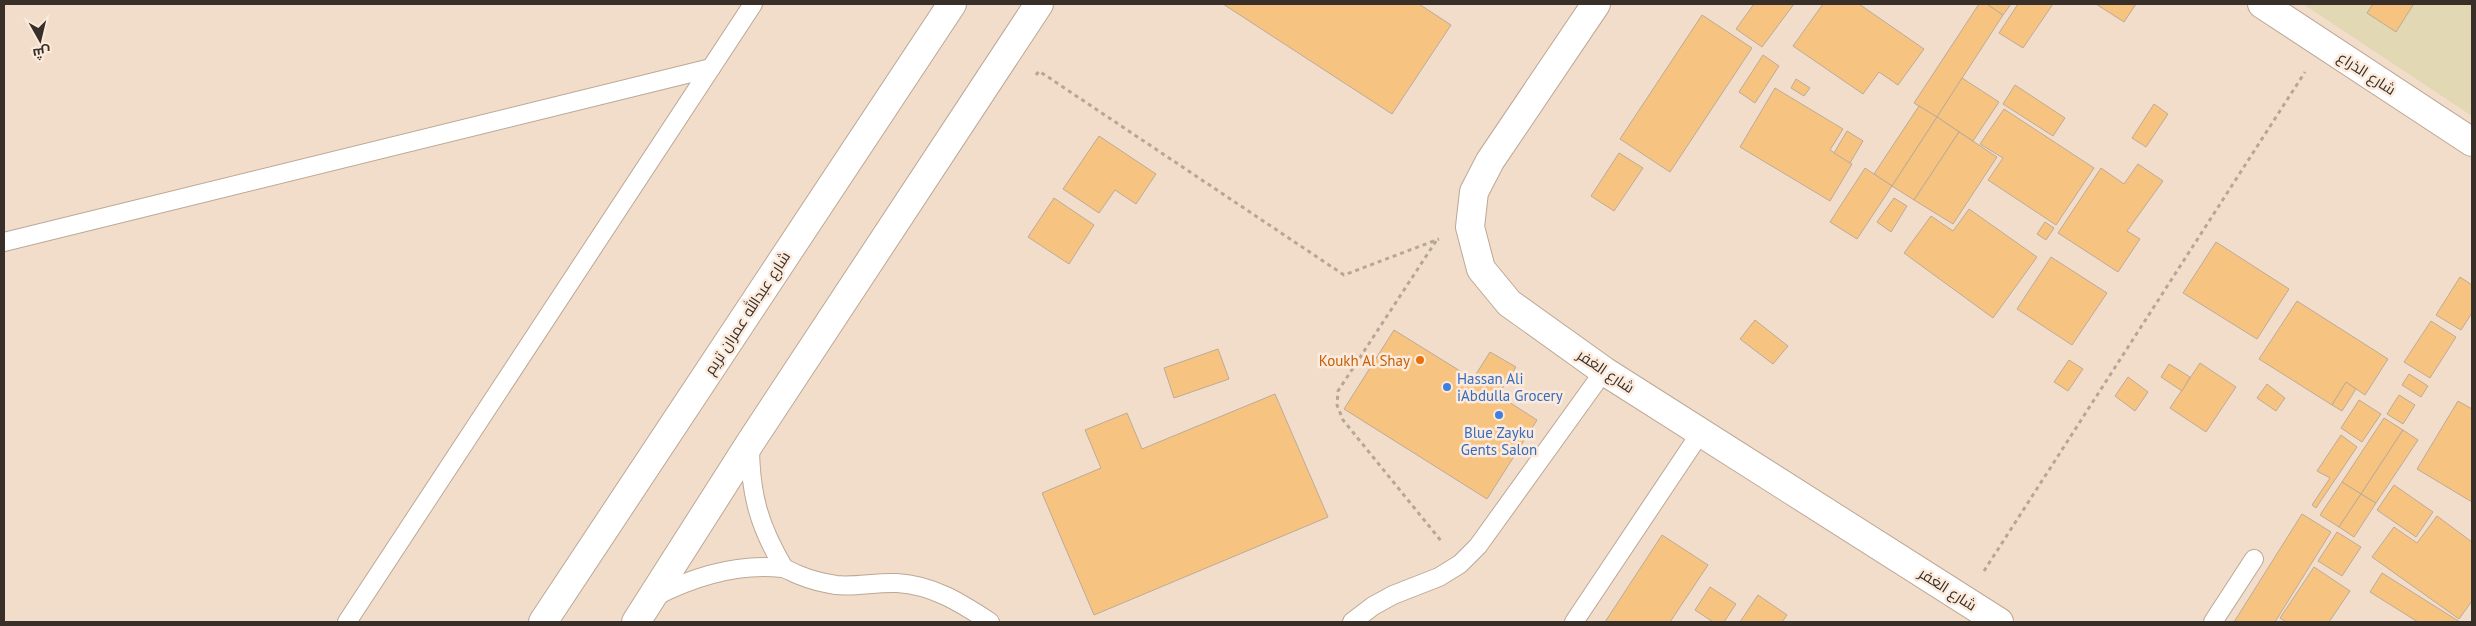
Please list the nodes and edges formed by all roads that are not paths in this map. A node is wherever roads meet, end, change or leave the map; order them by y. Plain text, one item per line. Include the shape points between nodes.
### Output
1 (753, 4) edge
2 (952, 4) edge
3 (1039, 4) edge
4 (1596, 4) edge
5 (2262, 4) edge
6 (711, 68) junction
7 (2472, 142) edge
8 (4, 242) edge
9 (1604, 371) junction
10 (1700, 432) junction
11 (750, 443) junction
12 (2254, 559) dead end
13 (784, 568) junction
14 (651, 599) junction
15 (347, 622) edge
16 (543, 622) edge
17 (636, 622) edge
18 (990, 622) edge
19 (1352, 622) edge
20 (1574, 622) edge
21 (1999, 622) edge
22 (2213, 622) edge

1 - 6 lane
2 - 16 street, شارع عبدالله عمران تريم
3 - 11 street
4 - 9 street, شارع الغفر via 1490,161 1474,192 1470,227 1481,270 1509,303
5 - 7 street, شارع الذراع
6 - 8 lane
6 - 15 lane
9 - 10 street, شارع الغفر
9 - 19 lane via 1478,546 1460,564 1439,578 1393,595
10 - 20 lane
10 - 21 street, شارع الغفر
11 - 13 lane via 750,476 756,509 767,540
11 - 14 street
12 - 22 lane
13 - 14 lane via 714,573 682,583
13 - 18 lane via 818,582 836,585 898,583 922,587 960,602
14 - 17 street

